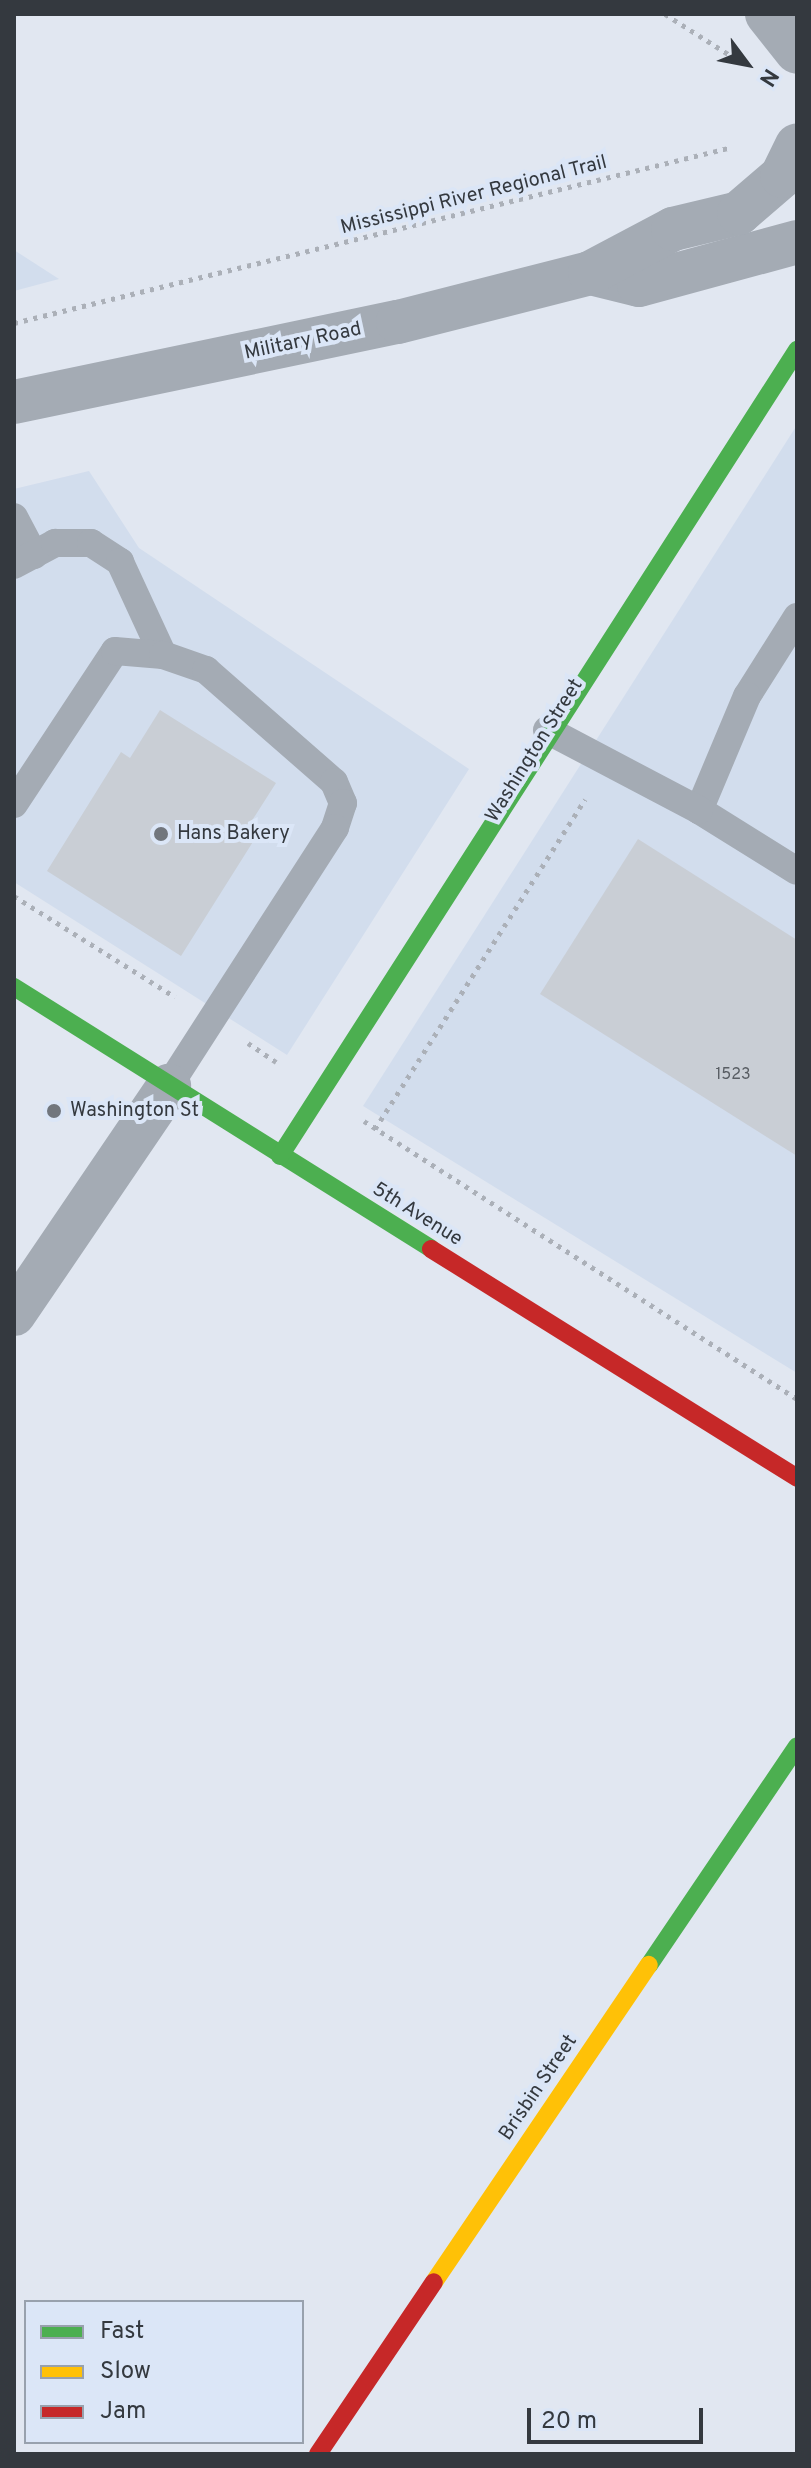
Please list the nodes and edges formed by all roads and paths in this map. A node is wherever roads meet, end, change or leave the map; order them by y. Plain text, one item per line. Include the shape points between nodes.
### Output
1 (665, 14) edge
2 (767, 14) edge
3 (797, 52) edge
4 (739, 61) dead end
5 (747, 142) dead end
6 (797, 145) edge
7 (797, 242) edge
8 (590, 273) junction
9 (14, 323) edge
10 (797, 350) edge
11 (14, 402) edge
12 (14, 517) edge
13 (24, 560) edge
14 (797, 617) edge
15 (163, 655) junction
16 (547, 730) junction
17 (608, 762) junction
18 (14, 804) edge
19 (699, 810) junction
20 (797, 871) edge
21 (14, 896) edge
22 (14, 987) edge
23 (211, 1019) junction
24 (169, 1086) junction
25 (321, 1091) junction
26 (375, 1129) junction
27 (280, 1156) junction
28 (14, 1314) edge
29 (797, 1399) edge
30 (797, 1478) edge
31 (797, 1746) edge
32 (318, 2454) edge

1 - 4 path
2 - 3 street
5 - 9 path, Mississippi River Regional Trail
6 - 8 street, Military Road via 782,176 739,213 673,229
7 - 8 street, Military Road via 639,285
8 - 11 street, Military Road via 398,322
10 - 16 street, Washington Street
12 - 13 lane
13 - 15 lane via 55,543 91,543 120,562
14 - 19 lane via 747,696
15 - 18 lane via 115,651
15 - 23 lane via 206,670 334,782 343,803
16 - 17 lane
16 - 25 street, Washington Street
17 - 19 lane
17 - 26 path
19 - 20 lane
21 - 23 path
22 - 24 street, 5th Avenue
23 - 24 lane
23 - 25 path
24 - 27 street, 5th Avenue
24 - 28 street
25 - 26 path
25 - 27 street, Washington Street
26 - 29 path
27 - 30 street, 5th Avenue
31 - 32 street, Brisbin Street

